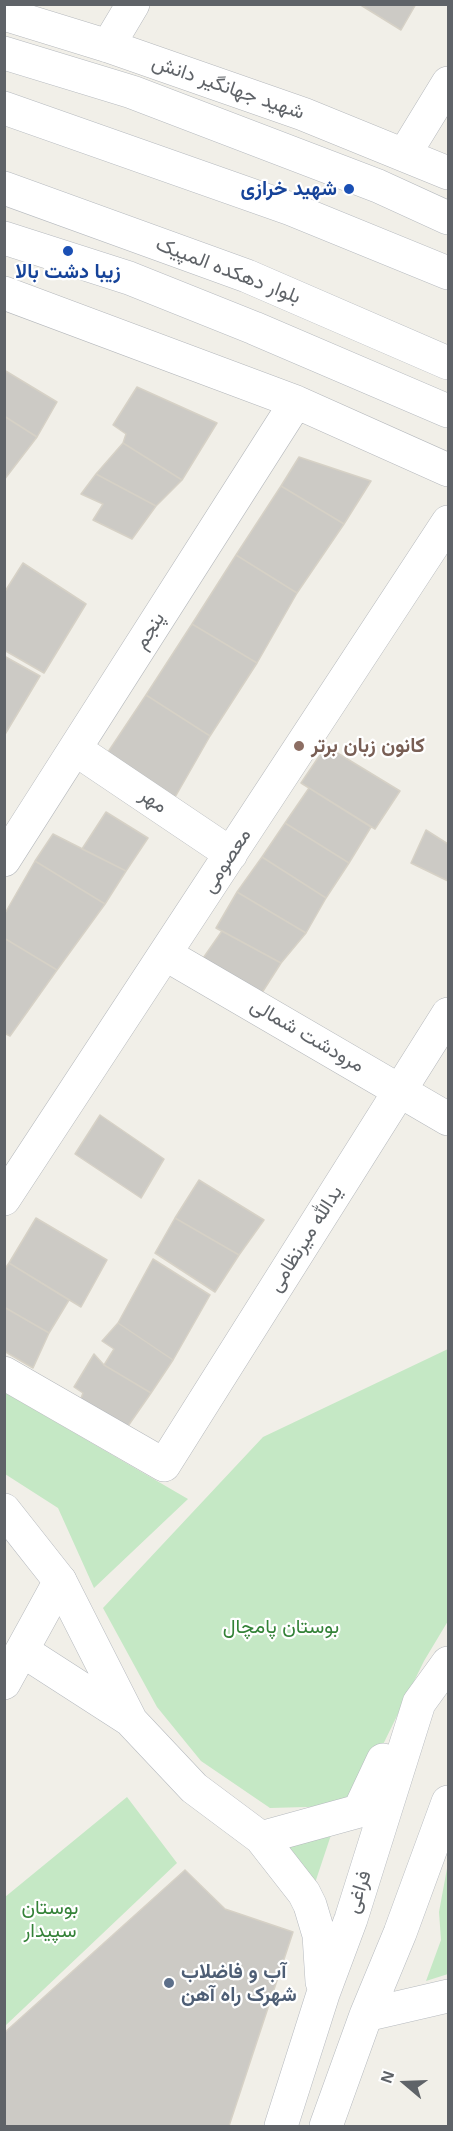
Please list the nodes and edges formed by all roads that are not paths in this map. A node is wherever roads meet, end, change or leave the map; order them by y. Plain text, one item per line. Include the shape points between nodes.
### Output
1 (133, 4) edge
2 (4, 14) edge
3 (108, 46) junction
4 (4, 52) edge
5 (448, 83) edge
6 (4, 108) edge
7 (404, 155) junction
8 (448, 173) edge
9 (4, 188) edge
10 (448, 218) edge
11 (4, 238) edge
12 (448, 273) edge
13 (4, 292) edge
14 (448, 363) edge
15 (296, 402) junction
16 (448, 411) edge
17 (448, 470) edge
18 (448, 522) edge
19 (75, 749) junction
20 (231, 854) junction
21 (4, 860) edge
22 (165, 954) junction
23 (448, 1014) edge
24 (400, 1090) junction
25 (448, 1119) edge
26 (4, 1199) edge
27 (4, 1373) edge
28 (4, 1510) edge
29 (60, 1581) junction
30 (23, 1651) junction
31 (448, 1663) edge
32 (4, 1683) edge
33 (419, 1703) junction
34 (130, 1720) junction
35 (448, 1802) edge
36 (261, 1839) junction
37 (323, 1994) junction
38 (448, 1996) edge
39 (366, 2015) junction
40 (281, 2127) edge
41 (326, 2127) edge

1 - 3 street
2 - 3 street, شهید جهانگیر دانش
3 - 7 street, شهید جهانگیر دانش via 303,114
4 - 10 street via 143,96 378,186
5 - 7 street
6 - 12 street via 291,209
7 - 8 street, شهید جهانگیر دانش
9 - 14 street, بلوار دهکده المپیک via 247,276
11 - 16 street via 129,278
13 - 15 street
15 - 17 street
15 - 19 street, پنجم
18 - 20 street, معصومی
19 - 20 street, مهر
19 - 21 street, پنجم
20 - 22 street, معصومی
22 - 24 street, مرودشت شمالی
22 - 26 street, معصومی
23 - 24 street, یدالله میرنظامی
24 - 25 street, مرودشت شمالی
24 - 27 street, یدالله میرنظامی via 164,1465
28 - 29 street
29 - 30 street
29 - 34 street
30 - 32 street
30 - 34 street
31 - 33 street, فراغی
33 - 36 street via 391,1745 359,1810
33 - 37 street, فراغی via 351,1919
34 - 36 street via 194,1788
35 - 39 street
36 - 37 street via 310,1905 319,1935
37 - 40 street, فراغی
38 - 39 street
39 - 41 street

